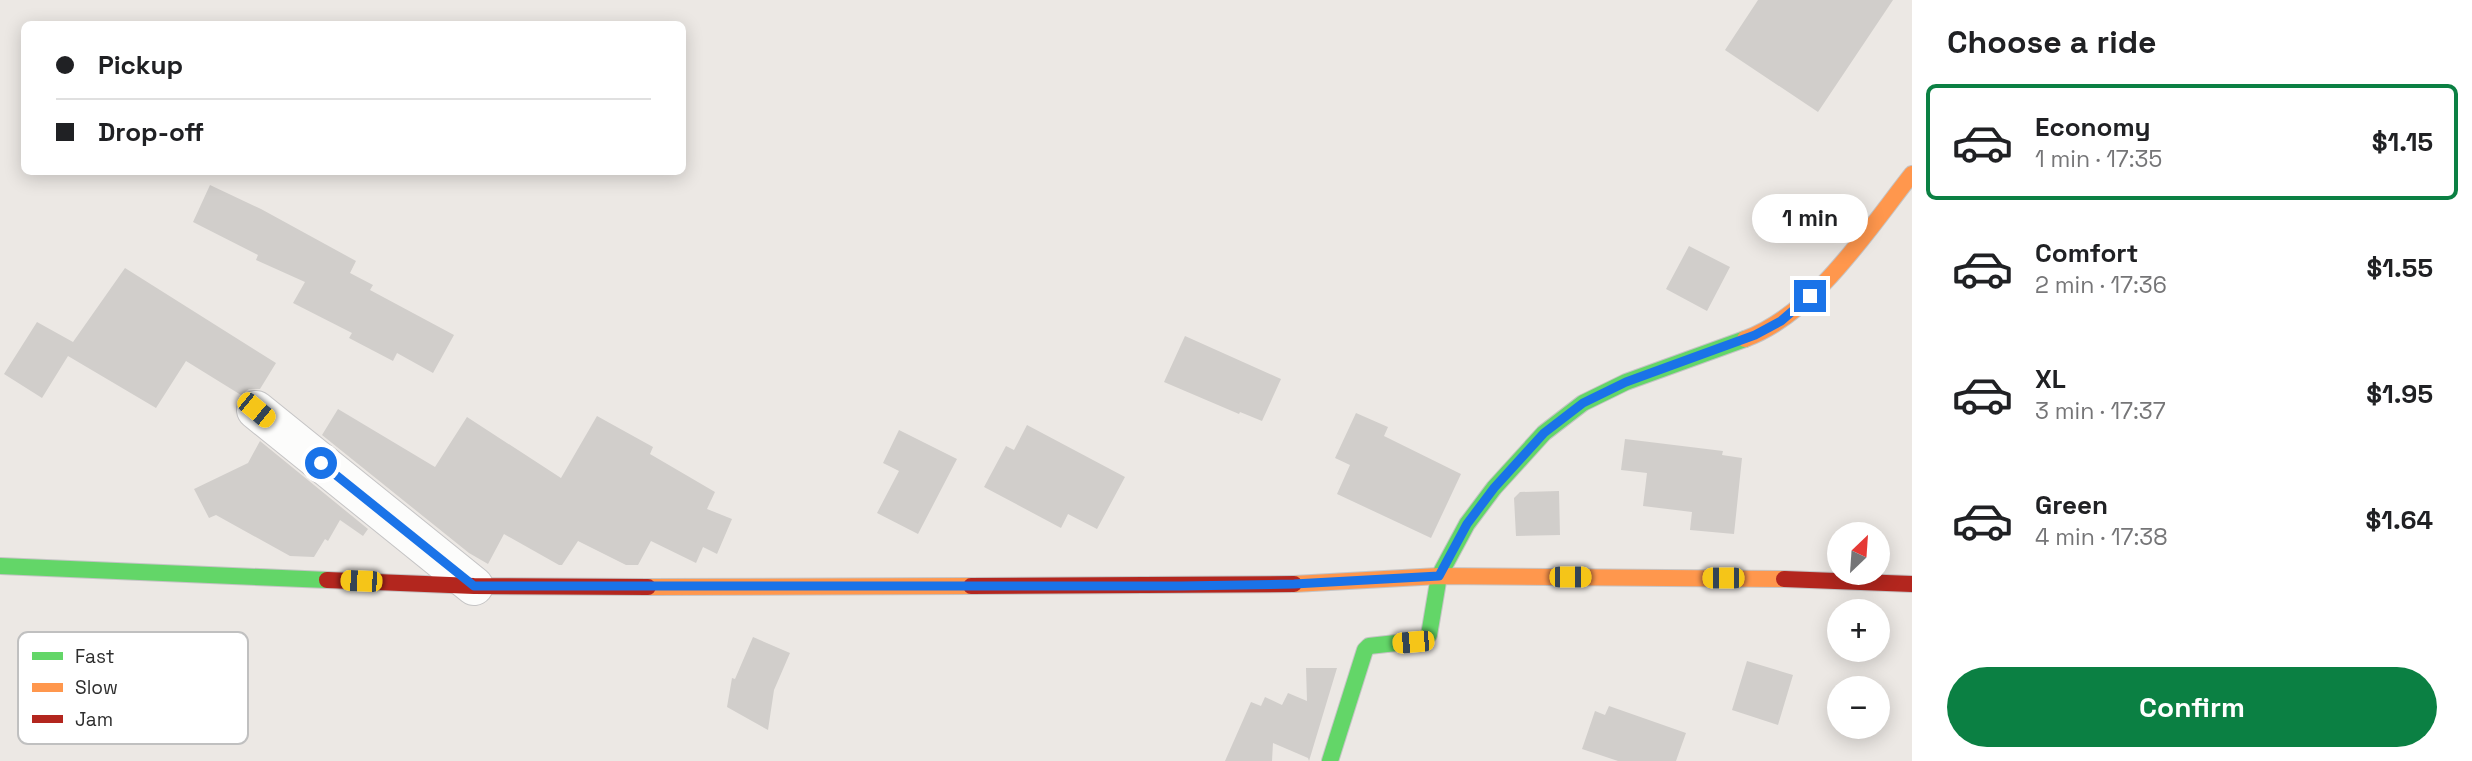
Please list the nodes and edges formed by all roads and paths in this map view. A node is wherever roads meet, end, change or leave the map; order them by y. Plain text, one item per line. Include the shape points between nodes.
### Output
1 (1912, 174) edge
2 (256, 410) dead end
3 (0, 566) edge
4 (1439, 576) junction
5 (1912, 584) edge
6 (474, 586) junction
7 (1330, 761) edge

1 - 4 street via 1847,256 1781,321 1755,335 1626,382 1583,403 1544,433 1467,524
2 - 6 street
3 - 6 street
4 - 5 street
4 - 6 street via 1181,586
4 - 7 street via 1429,635 1423,640 1369,646 1362,656

